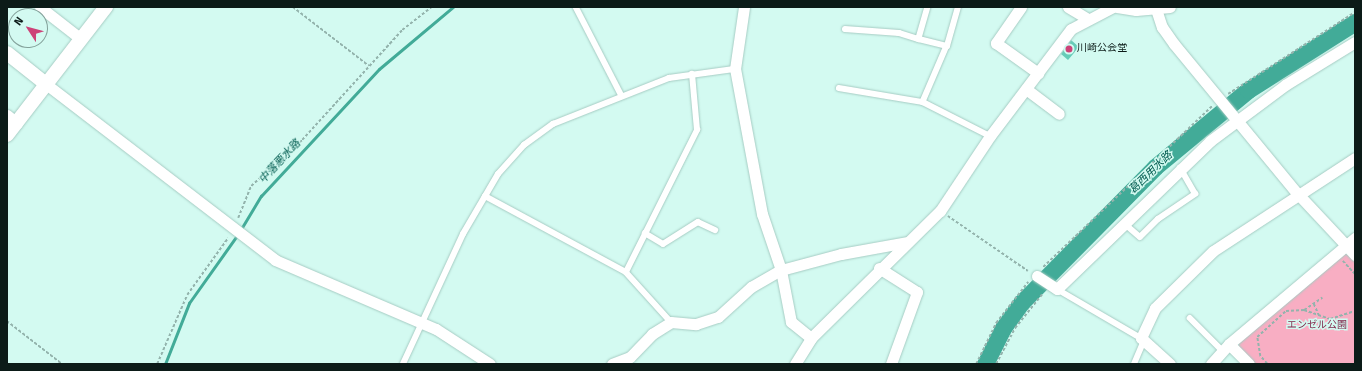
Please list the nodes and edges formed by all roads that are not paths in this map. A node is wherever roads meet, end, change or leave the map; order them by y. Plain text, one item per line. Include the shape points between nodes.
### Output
1 (40, 7) edge
2 (106, 7) edge
3 (576, 7) edge
4 (744, 7) edge
5 (928, 7) edge
6 (958, 7) edge
7 (1021, 7) edge
8 (1068, 7) edge
9 (1113, 7) edge
10 (1117, 7) edge
11 (1170, 7) edge
12 (1156, 9) junction
13 (1088, 19) junction
14 (846, 29) dead end
15 (81, 39) junction
16 (919, 39) junction
17 (1355, 42) edge
18 (947, 46) junction
19 (7, 53) edge
20 (735, 69) junction
21 (1038, 73) junction
22 (692, 74) junction
23 (46, 84) junction
24 (839, 88) dead end
25 (1026, 89) junction
26 (622, 96) junction
27 (923, 102) junction
28 (1059, 114) dead end
29 (1233, 115) junction
30 (12, 119) edge
31 (7, 135) edge
32 (990, 136) junction
33 (1355, 158) edge
34 (1180, 168) junction
35 (1297, 193) junction
36 (485, 196) junction
37 (1124, 223) junction
38 (715, 230) dead end
39 (645, 233) junction
40 (908, 242) junction
41 (1351, 242) edge
42 (1355, 255) edge
43 (879, 268) junction
44 (781, 270) junction
45 (626, 272) junction
46 (1036, 275) road end
47 (1050, 287) junction
48 (1190, 318) dead end
49 (421, 322) junction
50 (671, 322) junction
51 (811, 338) junction
52 (1142, 339) junction
53 (1226, 348) junction
54 (403, 364) edge
55 (490, 364) edge
56 (612, 364) edge
57 (795, 364) edge
58 (891, 364) edge
59 (1134, 364) edge
60 (1170, 364) edge
61 (1211, 364) edge
62 (1249, 364) edge

1 - 15 street
2 - 15 street
3 - 26 lane
4 - 20 street
5 - 16 lane
6 - 18 lane
7 - 21 street via 996,43
8 - 13 street
9 - 13 street
10 - 12 street
11 - 12 street
12 - 29 street via 1166,33
13 - 21 street via 1071,29
14 - 16 lane via 899,33
15 - 23 street
16 - 18 lane
17 - 29 street
18 - 27 lane
19 - 23 street
20 - 22 lane
20 - 44 street via 762,214
21 - 25 street
22 - 26 lane via 669,78
22 - 39 lane via 697,130
23 - 30 street
23 - 49 street via 275,260
24 - 27 lane
25 - 28 street
25 - 32 street
26 - 36 lane via 553,124 524,145 498,174
27 - 32 lane
29 - 34 street
29 - 35 street
30 - 31 street
32 - 40 street via 940,211
33 - 35 street
34 - 37 street
34 - 37 lane via 1195,194 1162,216 1140,237
35 - 41 street
35 - 52 street via 1213,251 1155,308
36 - 45 lane
36 - 49 lane
37 - 47 street
38 - 39 lane via 698,222 663,244
39 - 45 lane
40 - 43 street
40 - 44 street via 841,254
41 - 42 street
41 - 53 street
43 - 51 street
43 - 58 street via 917,292
44 - 50 street via 751,287 718,317 696,324
44 - 51 street via 791,322
45 - 50 lane
46 - 47 street
47 - 52 lane
48 - 53 lane
49 - 54 lane
49 - 55 street
50 - 56 street via 652,334 630,357
51 - 57 street
52 - 59 lane
52 - 60 street
53 - 61 street
53 - 62 street

